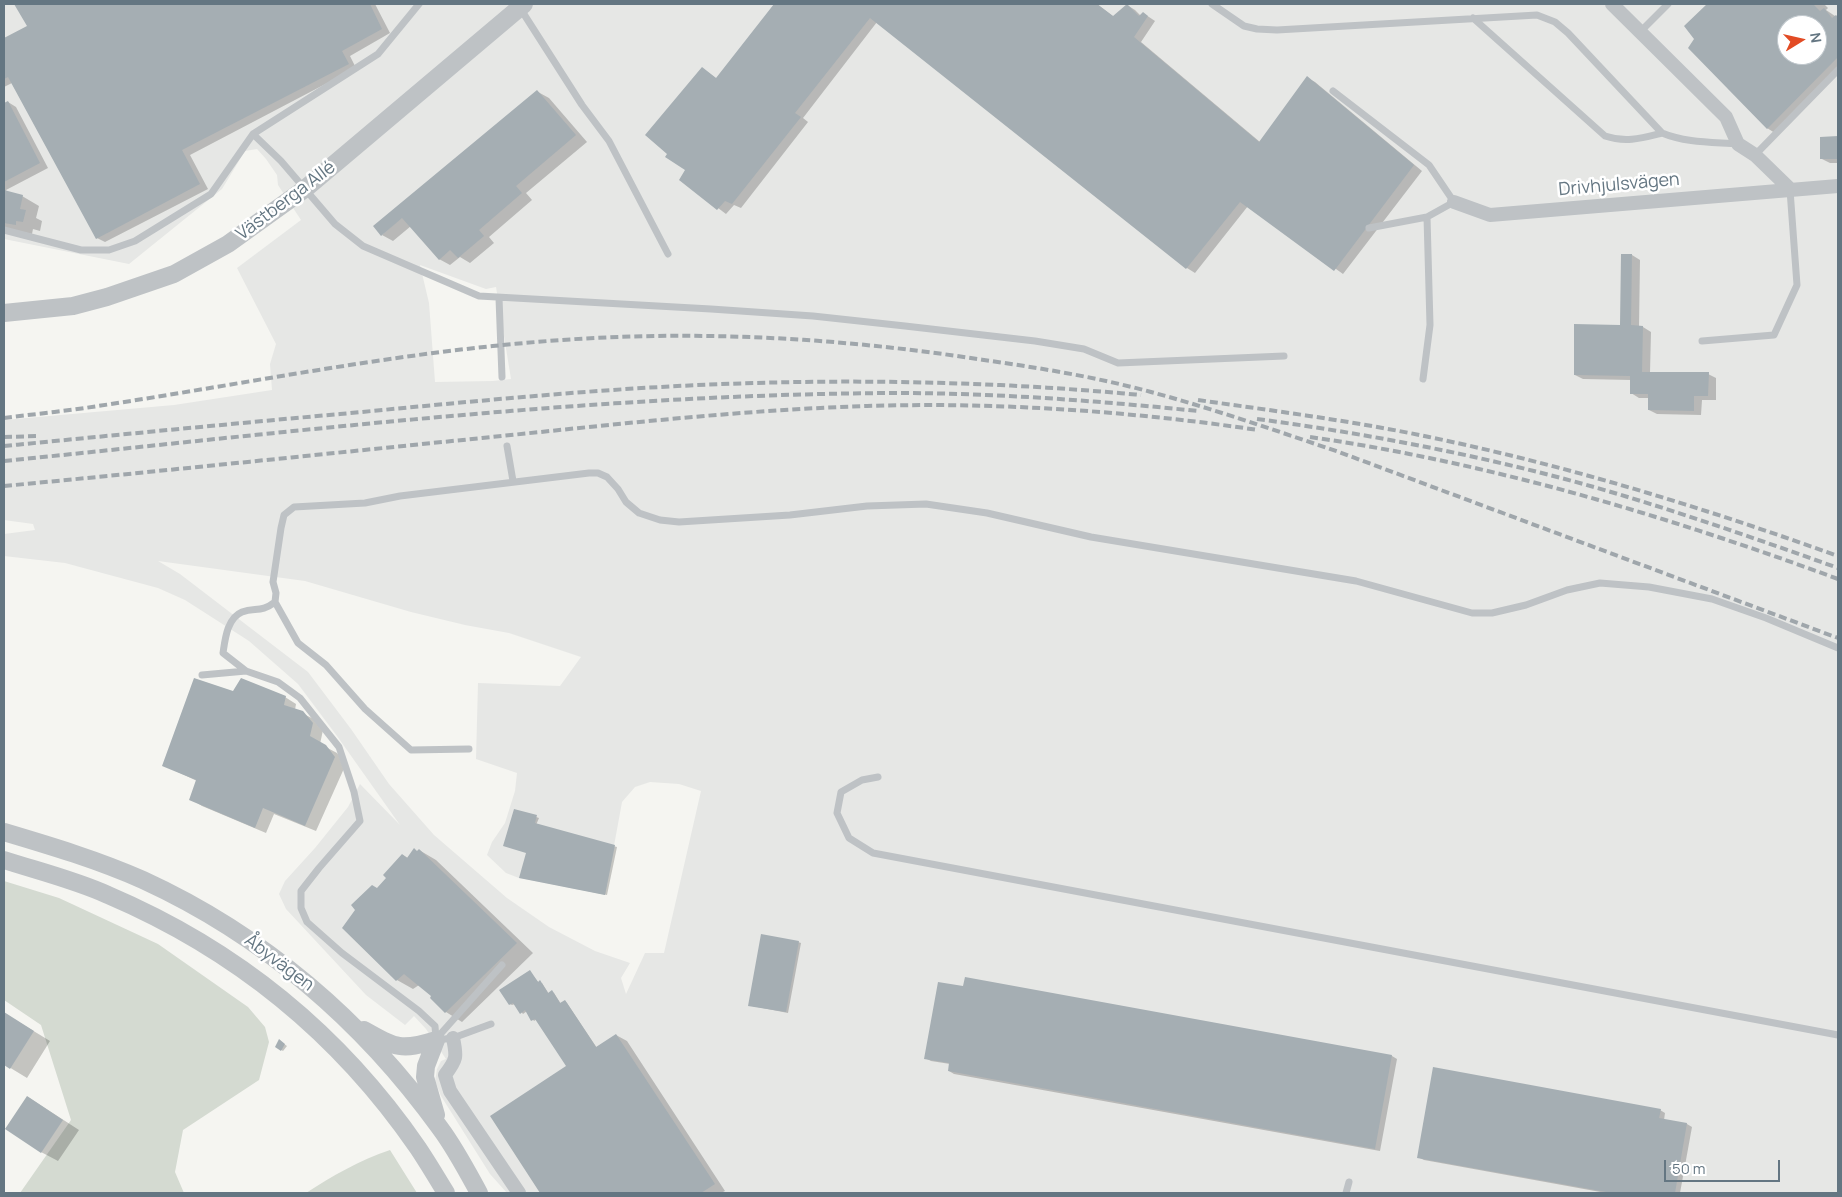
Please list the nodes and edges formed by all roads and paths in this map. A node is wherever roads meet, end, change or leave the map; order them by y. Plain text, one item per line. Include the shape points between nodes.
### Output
1 (420, 4) edge
2 (1212, 4) edge
3 (1612, 4) edge
4 (1668, 4) edge
5 (520, 5) edge
6 (1473, 18) junction
7 (1640, 32) junction
8 (1838, 70) edge
9 (1333, 91) dead end
10 (1662, 133) junction
11 (253, 134) junction
12 (1738, 144) junction
13 (1754, 155) junction
14 (1838, 186) edge
15 (306, 188) junction
16 (1790, 189) junction
17 (1454, 202) junction
18 (1427, 217) junction
19 (1369, 228) dead end
20 (4, 230) edge
21 (668, 254) dead end
22 (499, 298) junction
23 (4, 313) edge
24 (1702, 341) dead end
25 (1284, 356) dead end
26 (502, 377) dead end
27 (1423, 379) dead end
28 (507, 446) dead end
29 (513, 481) junction
30 (275, 602) junction
31 (1838, 648) edge
32 (246, 671) junction
33 (202, 675) dead end
34 (469, 749) dead end
35 (878, 776) dead end
36 (4, 832) edge
37 (4, 860) edge
38 (502, 965) dead end
39 (349, 1023) junction
40 (491, 1024) dead end
41 (1838, 1035) edge
42 (444, 1039) junction
43 (441, 1129) junction
44 (1349, 1182) dead end
45 (446, 1193) edge
46 (479, 1193) edge
47 (519, 1193) edge
48 (1346, 1193) edge

1 - 11 lane via 378,54
2 - 6 lane via 1244,26 1271,30
3 - 7 street
4 - 7 lane
5 - 15 street, Västberga Allé
5 - 21 lane via 582,105 609,141
6 - 10 lane via 1605,136 1632,141
6 - 10 lane via 1537,14 1555,22
7 - 12 street via 1726,116
8 - 13 lane
9 - 17 lane via 1429,165
10 - 12 lane via 1688,140
11 - 15 lane
11 - 20 lane via 211,194 135,241 110,250 81,250
12 - 13 street
13 - 16 street
14 - 16 street, Drivhjulsvägen
15 - 22 lane via 335,224 363,246 479,296
15 - 23 street, Västberga Allé via 228,244 174,274 73,306
16 - 17 street, Drivhjulsvägen via 1490,215
16 - 24 lane via 1797,285 1774,335
17 - 18 lane
18 - 19 lane
18 - 27 lane via 1430,326
22 - 25 lane via 729,310 905,326 1084,349 1118,363
22 - 26 lane
28 - 29 lane
29 - 30 lane via 400,496 365,504 294,507 284,515 281,528 273,582
29 - 31 lane via 598,473 607,477 639,513 679,522 926,504 987,513 1091,537 1356,581 1472,613 1492,613 1600,583 1649,587 1712,599
30 - 32 lane via 267,608 241,612 226,634 224,654
30 - 34 lane via 298,643 326,664 365,709 411,750
32 - 33 lane
32 - 42 lane via 278,682 300,698 339,748 354,792 360,821 301,891 301,908 308,922 342,953 419,1011
35 - 41 lane via 862,780 841,792 837,813 849,838 873,853
36 - 39 street, Åbyvägen via 75,853 142,880 206,913 282,962
37 - 45 street, Åbyvägen via 107,894 165,921 235,963 315,1027 360,1074 418,1148
38 - 42 lane
39 - 42 street via 398,1047
39 - 43 street, Åbyvägen
40 - 42 lane
42 - 43 street via 426,1066 424,1076
42 - 47 street via 456,1056 446,1075 450,1091
43 - 46 street, Åbyvägen
44 - 48 lane

